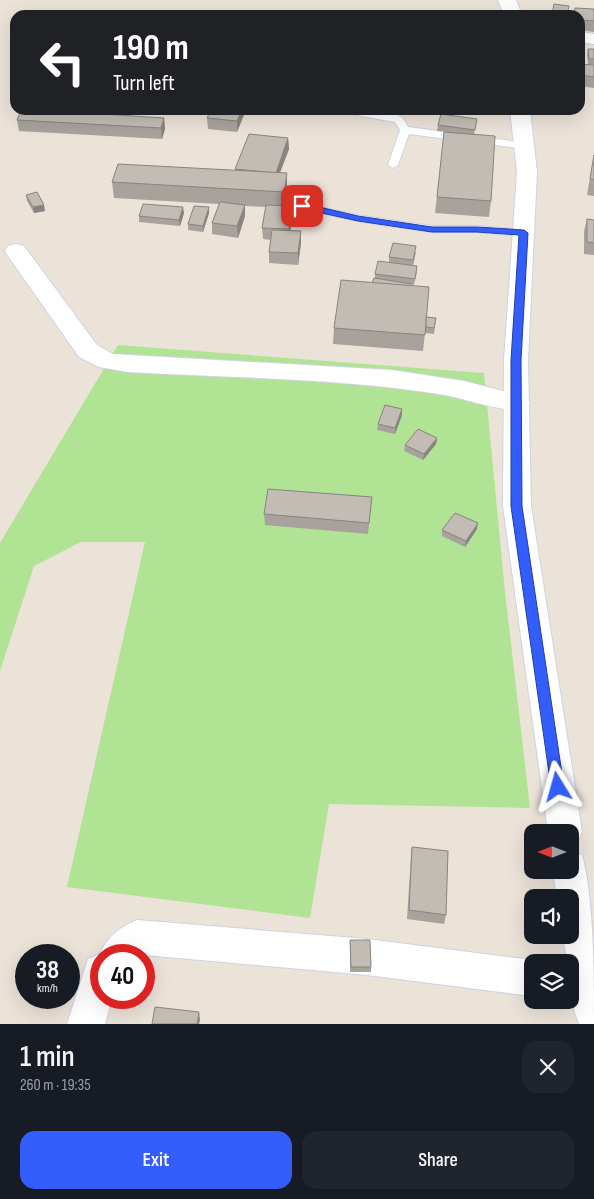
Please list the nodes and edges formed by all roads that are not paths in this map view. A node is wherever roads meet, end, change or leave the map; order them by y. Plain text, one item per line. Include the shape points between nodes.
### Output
1 (379, 115) edge
2 (521, 115) edge
3 (405, 130) junction
4 (526, 146) junction
5 (393, 164) dead end
6 (302, 206) dead end
7 (524, 233) junction
8 (16, 251) dead end
9 (517, 403) junction
10 (563, 824) edge
11 (571, 879) edge
12 (130, 944) edge
13 (524, 977) edge
14 (584, 995) edge
15 (90, 1009) edge
16 (86, 1024) edge

1 - 3 lane via 399,120
2 - 4 street
3 - 4 lane
3 - 5 lane
4 - 7 street
6 - 7 lane via 432,229
7 - 9 street via 516,360
8 - 9 street via 88,351 108,361 392,378
9 - 10 street via 517,506
11 - 14 street
12 - 13 street via 136,938 367,957
15 - 16 street

